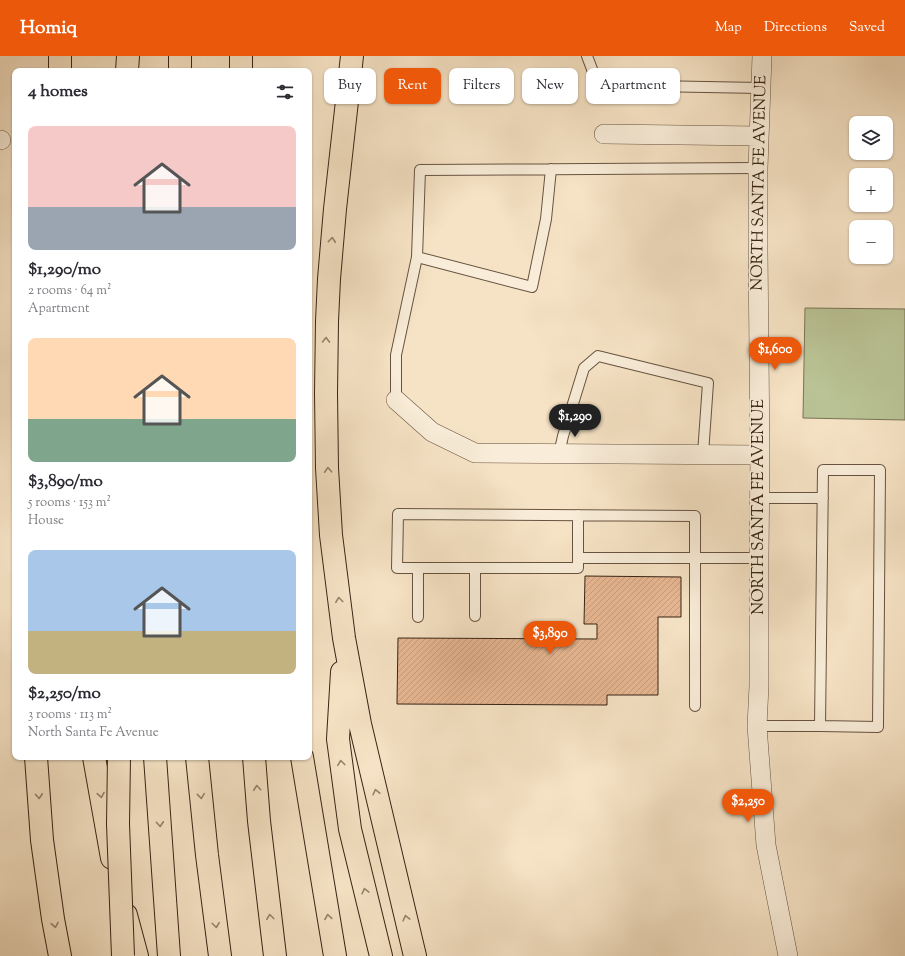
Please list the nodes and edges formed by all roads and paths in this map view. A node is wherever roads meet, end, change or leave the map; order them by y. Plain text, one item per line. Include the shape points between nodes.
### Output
1 (60, 56) edge
2 (128, 56) edge
3 (180, 56) edge
4 (241, 56) edge
5 (352, 56) edge
6 (587, 56) edge
7 (762, 56) edge
8 (60, 68) edge
9 (127, 68) edge
10 (180, 68) edge
11 (241, 68) edge
12 (760, 88) junction
13 (604, 134) dead end
14 (759, 136) junction
15 (758, 168) junction
16 (551, 170) junction
17 (417, 257) junction
18 (396, 400) joint
19 (560, 454) junction
20 (703, 454) junction
21 (760, 455) junction
22 (759, 498) junction
23 (823, 498) junction
24 (578, 515) junction
25 (578, 558) junction
26 (696, 558) junction
27 (759, 558) junction
28 (418, 568) junction
29 (476, 568) junction
30 (476, 616) dead end
31 (418, 617) dead end
32 (344, 638) junction
33 (696, 706) dead end
34 (757, 726) junction
35 (820, 726) junction
36 (36, 760) edge
37 (95, 760) edge
38 (119, 760) edge
39 (155, 760) edge
40 (197, 760) edge
41 (254, 760) edge
42 (302, 760) edge
43 (60, 956) edge
44 (123, 956) edge
45 (137, 956) edge
46 (169, 956) edge
47 (220, 956) edge
48 (275, 956) edge
49 (335, 956) edge
50 (381, 956) edge
51 (415, 956) edge
52 (788, 956) edge

1 - 8 highway
2 - 9 highway
3 - 10 highway
4 - 11 highway
32 -> 5 highway via 331,535 326,361 334,216
6 - 12 lane via 598,85
7 - 12 street, NORTH SANTA FE AVENUE
12 - 14 street, NORTH SANTA FE AVENUE
13 - 14 street
14 - 15 street, NORTH SANTA FE AVENUE
15 - 16 lane
15 - 21 street, NORTH SANTA FE AVENUE
16 - 17 lane via 420,170
16 - 17 lane via 546,218 532,287
17 - 18 lane via 396,355
18 - 19 street via 432,432 475,453
19 - 20 street
19 - 20 lane via 584,368 598,356 708,383
20 - 21 street
21 - 22 street, NORTH SANTA FE AVENUE
22 - 23 lane
22 - 27 street, NORTH SANTA FE AVENUE
23 - 35 lane
23 - 35 lane via 823,470 880,470 878,727
24 - 25 lane
24 - 26 lane via 696,516
24 - 28 lane via 398,514 397,568
25 - 26 lane
25 - 29 lane via 578,568
26 - 27 lane
26 - 33 lane
27 - 34 street, NORTH SANTA FE AVENUE
28 - 29 lane
28 - 31 lane
29 - 30 lane
50 -> 32 highway via 350,829 338,740
51 -> 32 highway via 362,732
34 - 35 lane
34 - 52 street, NORTH SANTA FE AVENUE via 766,845
36 -> 43 highway via 42,840
37 -> 45 highway via 116,877
38 - 44 highway, bridge via 118,824
39 -> 46 highway
40 -> 47 highway
48 -> 41 highway
49 -> 42 highway

